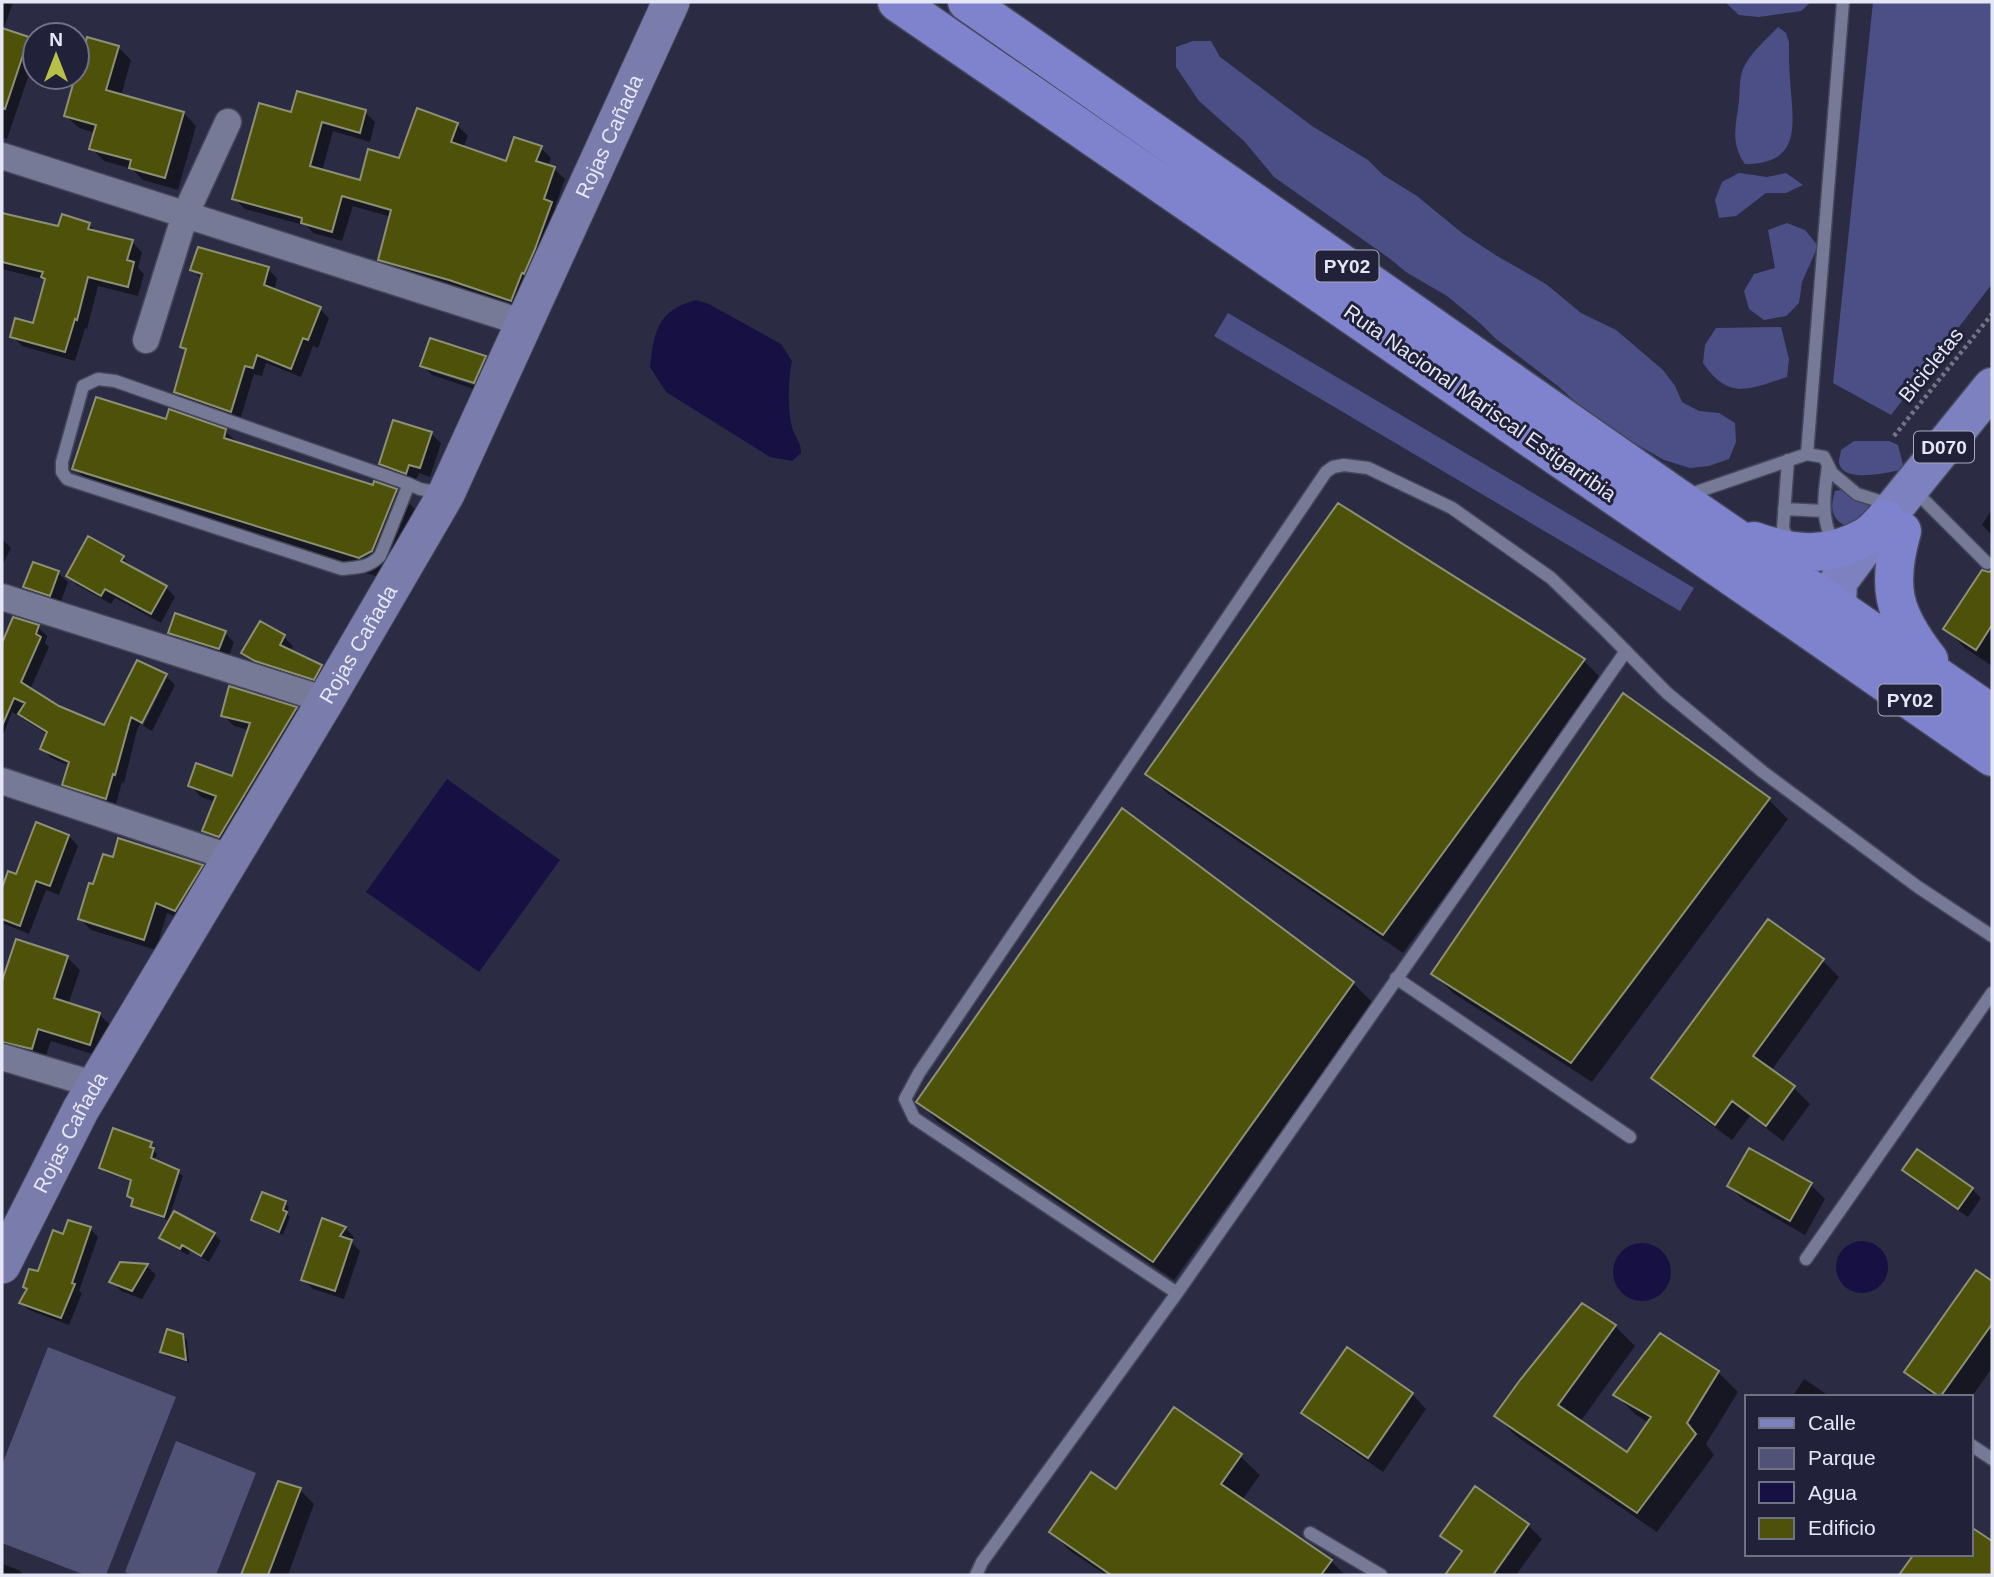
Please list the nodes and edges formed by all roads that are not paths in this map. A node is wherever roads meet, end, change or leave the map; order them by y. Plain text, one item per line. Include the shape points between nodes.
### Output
1 (671, 2) edge
2 (897, 2) edge
3 (968, 2) edge
4 (1843, 2) edge
5 (228, 122) dead end
6 (2, 156) edge
7 (185, 215) junction
8 (524, 323) junction
9 (146, 340) dead end
10 (1992, 387) edge
11 (1992, 416) edge
12 (1541, 444) junction
13 (1807, 454) junction
14 (1788, 460) junction
15 (1828, 466) junction
16 (409, 484) junction
17 (446, 494) junction
18 (1678, 498) junction
19 (1784, 509) junction
20 (1825, 511) junction
21 (1887, 523) junction
22 (1726, 531) junction
23 (1987, 563) dead end
24 (2, 597) edge
25 (1832, 600) junction
26 (1626, 651) junction
27 (1947, 683) junction
28 (326, 700) junction
29 (1992, 714) edge
30 (1992, 750) edge
31 (1992, 757) edge
32 (2, 781) edge
33 (232, 858) junction
34 (1992, 936) edge
35 (1396, 978) junction
36 (1992, 993) edge
37 (2, 1057) edge
38 (96, 1085) junction
39 (1630, 1138) dead end
40 (1806, 1259) dead end
41 (2, 1265) edge
42 (1177, 1293) junction
43 (1973, 1446) edge
44 (1992, 1459) edge
45 (1310, 1533) dead end
46 (976, 1575) edge
47 (1381, 1575) edge

1 - 8 main road, Rojas Cañada
2 - 12 highway, Ruta Nacional Mariscal Estigarribia / PY02
3 - 18 highway, Ruta Nacional Mariscal Estigarribia / PY02
4 - 13 lane
5 - 7 street
6 - 7 street
7 - 8 street
7 - 9 street
8 - 17 main road, Rojas Cañada
10 - 21 main road, D070
11 - 21 main road, D070
12 - 25 highway via 1602,473 1762,584 1788,596
12 - 31 highway, Ruta Nacional Mariscal Estigarribia / PY02
13 - 14 lane
13 - 15 lane via 1824,457
14 - 18 lane
14 - 19 lane
15 - 20 lane
15 - 21 lane
16 - 16 lane via 115,381 98,379 83,386 62,462 67,479 342,569 372,564 380,555
16 - 17 lane
17 - 28 main road, Rojas Cañada
18 - 22 highway, Ruta Nacional Mariscal Estigarribia / PY02
19 - 20 lane
19 - 21 lane via 1788,542 1807,547
20 - 21 lane via 1829,533 1840,539
21 - 22 highway via 1819,552 1797,553
21 - 23 lane
21 - 25 main road, D070 via 1838,582
21 - 27 highway via 1896,552 1892,575 1901,617
22 - 25 highway, Ruta Nacional Mariscal Estigarribia / PY02
24 - 28 street
25 - 27 highway, Ruta Nacional Mariscal Estigarribia / PY02
25 - 30 highway via 1843,634 1857,649 1975,729
26 - 34 lane via 1667,694 1763,772
26 - 35 lane
26 - 42 lane via 1551,579 1452,508 1368,468 1344,465 1326,472 905,1098 914,1118
27 - 29 highway, Ruta Nacional Mariscal Estigarribia / PY02
28 - 33 main road, Rojas Cañada
32 - 33 street
33 - 38 main road, Rojas Cañada
35 - 39 lane
35 - 42 lane
36 - 40 lane
37 - 38 street
38 - 41 main road, Rojas Cañada
42 - 46 lane
43 - 44 lane
45 - 47 lane

